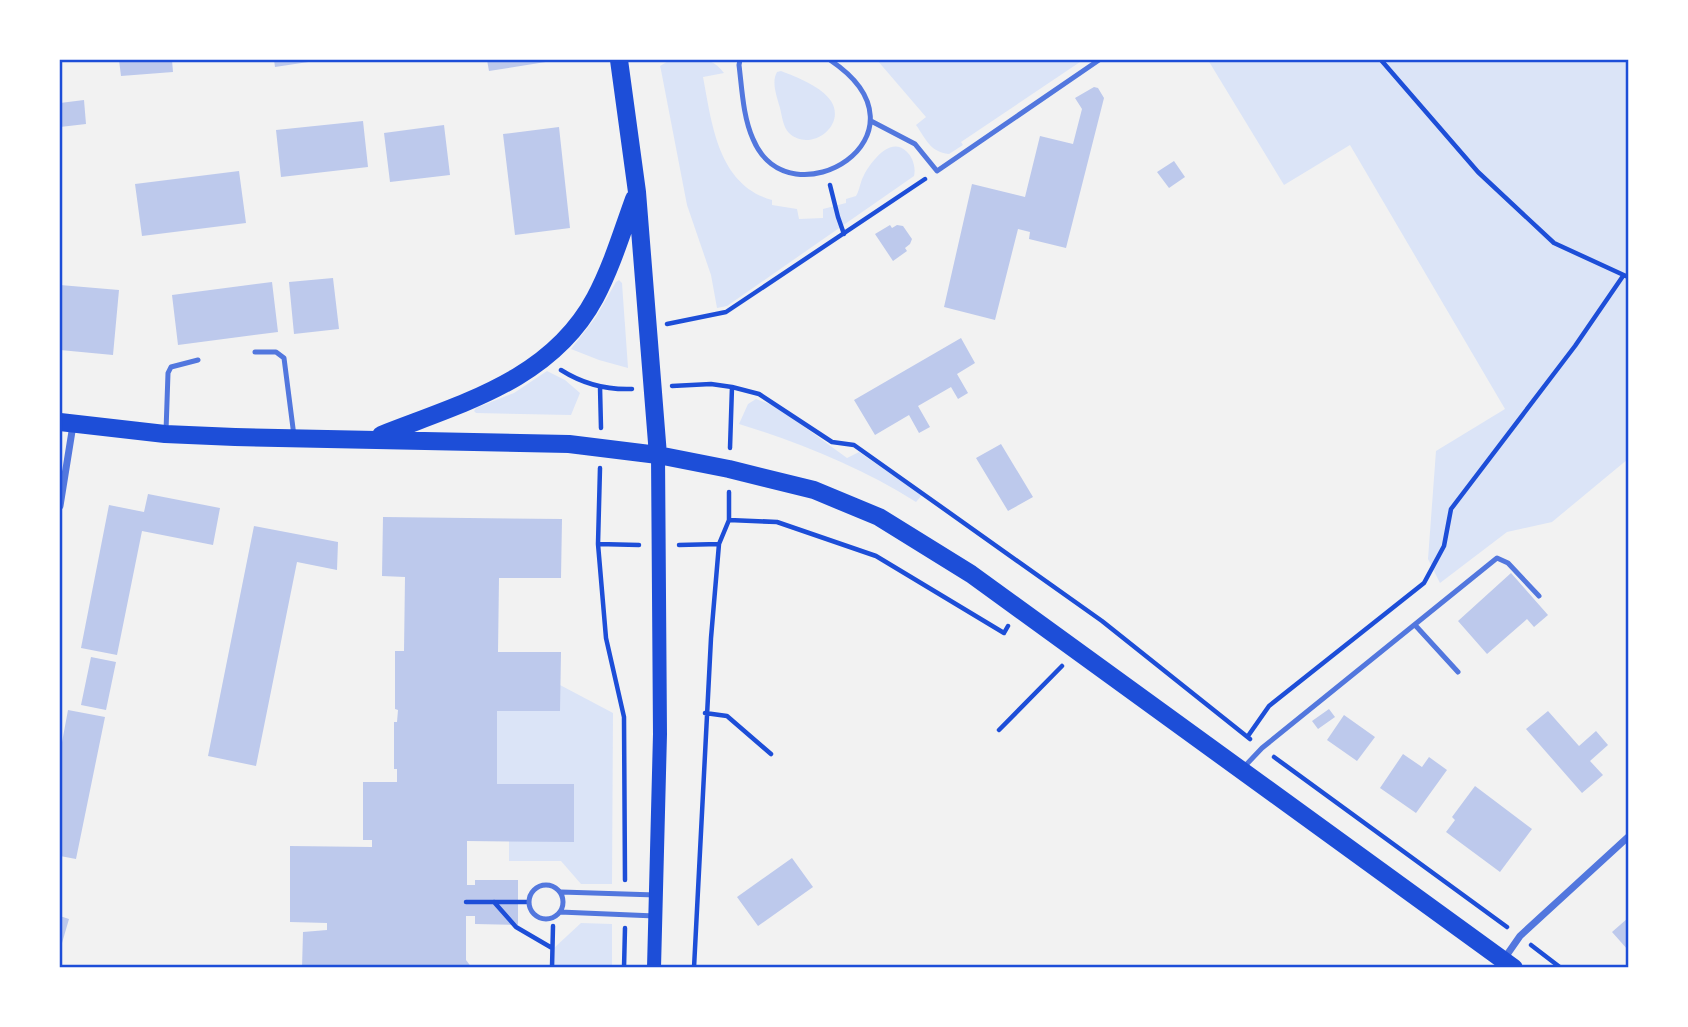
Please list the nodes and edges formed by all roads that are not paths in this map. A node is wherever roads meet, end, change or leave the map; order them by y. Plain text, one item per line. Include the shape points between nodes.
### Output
1 (619, 60) edge
2 (740, 60) edge
3 (830, 60) edge
4 (1099, 60) edge
5 (871, 121) junction
6 (637, 191) junction
7 (255, 352) dead end
8 (198, 360) dead end
9 (66, 423) edge
10 (165, 434) junction
11 (295, 438) junction
12 (372, 439) junction
13 (658, 456) junction
14 (60, 506) edge
15 (1539, 596) dead end
16 (1415, 625) junction
17 (1458, 671) dead end
18 (1242, 769) junction
19 (1629, 838) edge
20 (561, 892) junction
21 (658, 895) junction
22 (560, 912) junction
23 (657, 916) junction
24 (1509, 964) edge
25 (654, 968) edge

1 - 6 main road
2 - 5 lane via 753,140 762,155 779,168 797,174 827,172 852,156 864,142
3 - 5 lane via 859,83
4 - 5 lane via 937,171 915,144
6 - 12 main road via 594,300 545,360 518,379
6 - 13 main road
7 - 11 lane via 276,352 284,358
8 - 10 lane via 171,367 168,373
9 - 10 main road
9 - 14 street via 70,453
10 - 11 main road
11 - 12 main road
12 - 13 main road via 569,444
13 - 18 main road via 814,490 879,517 1016,606
13 - 21 main road
15 - 16 lane via 1497,558
16 - 17 lane
16 - 18 lane
18 - 24 main road
19 - 24 street via 1520,936
20 - 21 lane
20 - 22 lane
20 - 22 lane via 540,884 531,891 528,902 542,919
21 - 23 main road
22 - 23 lane
23 - 25 main road

